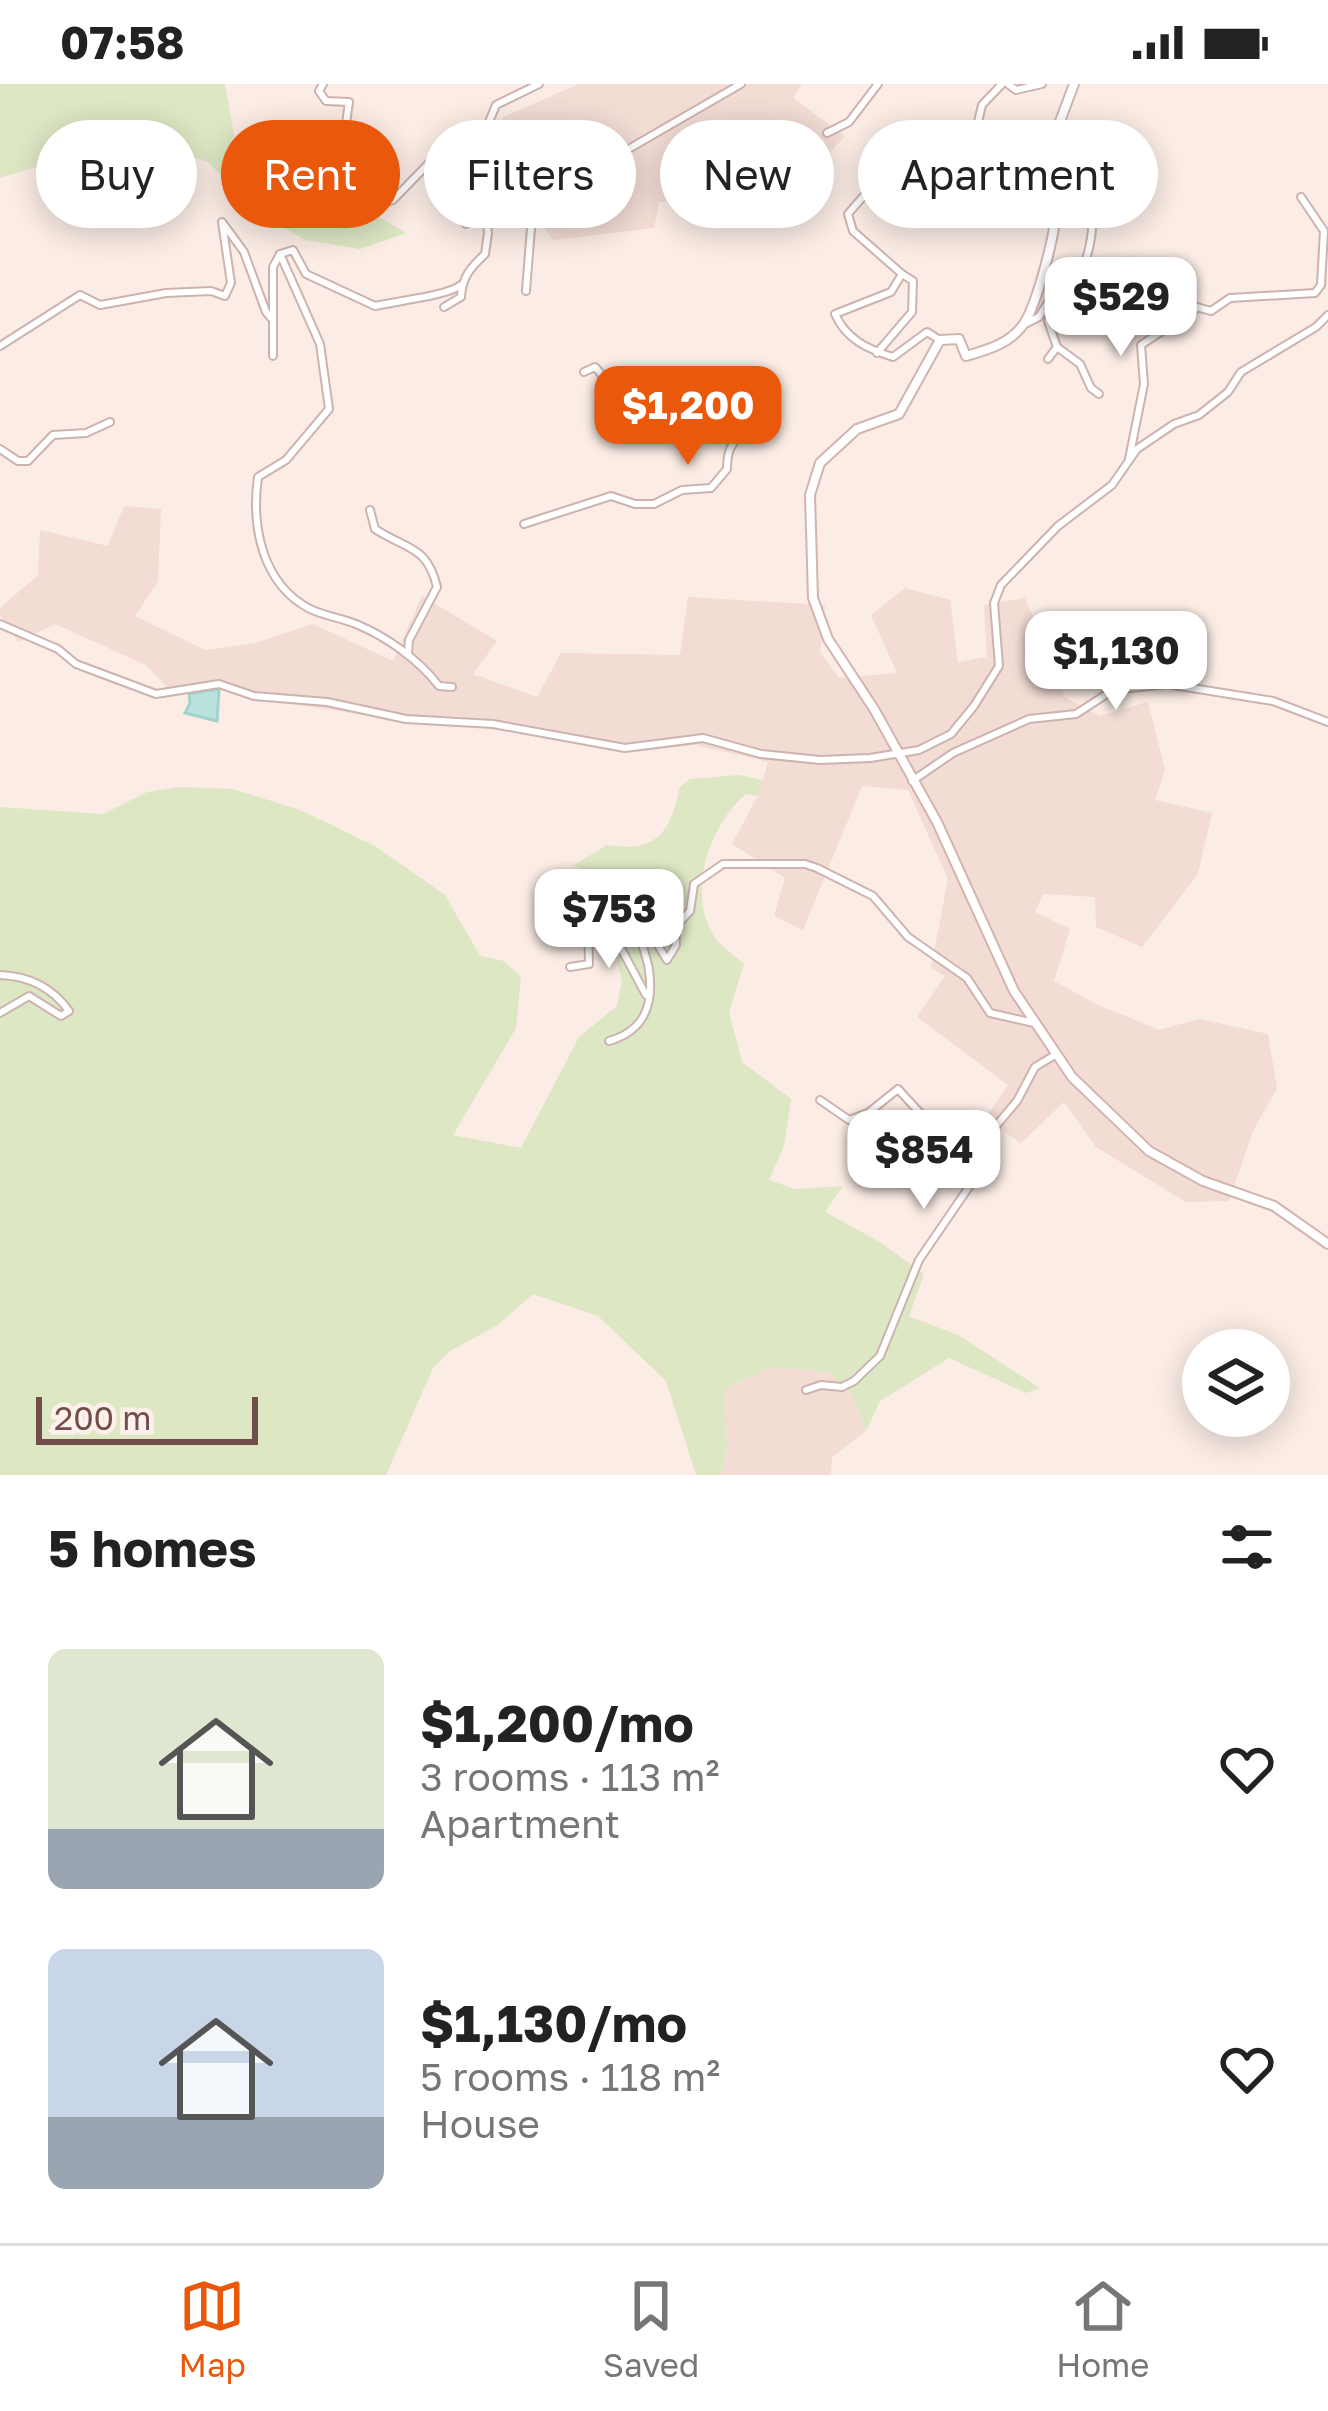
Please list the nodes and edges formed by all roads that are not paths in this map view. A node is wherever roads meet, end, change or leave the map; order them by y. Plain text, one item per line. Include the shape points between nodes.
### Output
1 (323, 84) edge
2 (539, 84) edge
3 (741, 84) edge
4 (878, 84) edge
5 (1005, 84) edge
6 (1042, 84) edge
7 (1074, 84) edge
8 (490, 120) edge
9 (1060, 120) edge
10 (834, 130) edge
11 (424, 168) edge
12 (1300, 197) dead end
13 (487, 228) edge
14 (1053, 228) edge
15 (1092, 228) edge
16 (280, 254) junction
17 (1082, 268) junction
18 (902, 274) junction
19 (1058, 284) junction
20 (461, 285) junction
21 (1325, 286) edge
22 (526, 291) dead end
23 (444, 307) dead end
24 (1197, 308) junction
25 (1328, 315) edge
26 (272, 320) junction
27 (1024, 324) junction
28 (940, 340) junction
29 (0, 346) edge
30 (1058, 347) junction
31 (878, 352) junction
32 (274, 356) dead end
33 (1048, 358) dead end
34 (584, 372) dead end
35 (1099, 394) dead end
36 (110, 422) dead end
37 (0, 449) edge
38 (1129, 461) junction
39 (370, 510) dead end
40 (524, 524) dead end
41 (0, 624) edge
42 (409, 654) junction
43 (452, 687) dead end
44 (1328, 722) edge
45 (897, 754) junction
46 (912, 781) junction
47 (570, 967) dead end
48 (0, 975) edge
49 (648, 999) junction
50 (0, 1012) edge
51 (1034, 1023) junction
52 (609, 1041) dead end
53 (1055, 1055) junction
54 (820, 1100) dead end
55 (979, 1146) junction
56 (1328, 1244) edge
57 (806, 1390) dead end

1 - 11 street via 326,101 350,102 343,145 356,201 365,208 393,200
2 - 8 street via 496,105
3 - 22 street via 539,208
4 - 10 street
5 - 6 street
5 - 18 street via 982,105 968,165 954,179 892,172 848,214 853,231
7 - 9 street
12 - 21 street via 1324,230
13 - 20 street via 485,254
14 - 27 street
15 - 17 street
16 - 20 street via 293,250 306,274 375,306
16 - 26 street
16 - 42 street via 320,344 328,409 286,460 258,476 254,502 269,573 309,608
17 - 19 street via 1071,264
17 - 24 street via 1103,312
18 - 31 street via 913,281 912,313
18 - 31 street via 891,292 835,314 852,339
19 - 27 street via 1039,317
19 - 30 street via 1048,321
20 - 23 street via 461,297
21 - 24 street
24 - 38 street via 1141,345 1144,384
25 - 38 street via 1240,371 1228,392
26 - 29 street via 223,222 231,283 225,296 166,293 100,305 80,295
26 - 32 street
27 - 28 street via 1000,346 966,356 959,339
28 - 31 street via 927,332 892,357
28 - 45 street via 898,414 857,429 820,463 810,495 813,598 828,639
30 - 33 street
30 - 35 street
34 - 40 street via 596,368 620,408 673,433 690,435 705,410 722,422 749,420 711,488 654,504 611,496
36 - 37 street via 53,435 28,461
38 - 45 street via 1000,585 999,666 974,706 951,734
39 - 42 street via 376,529 418,550 433,571 437,586
41 - 45 street via 156,694 219,684 254,696 625,748 703,739 789,758
42 - 43 street via 439,686
44 - 46 street via 1274,701 1167,684 1113,690 1076,713 1029,718
45 - 46 street
46 - 51 street
47 - 49 street via 589,964 588,921 600,909
48 - 50 street via 49,989 69,1011 61,1016 29,996
49 - 51 street via 643,921 668,960 694,884 707,874 723,864 805,864 873,896 908,937 967,978 989,1013
49 - 52 street via 641,1023
51 - 53 street
53 - 55 street via 1035,1067
53 - 56 street via 1149,1151 1274,1206
54 - 55 street via 849,1120 898,1089 932,1126
55 - 57 street via 973,1181 919,1260 880,1356 842,1387

